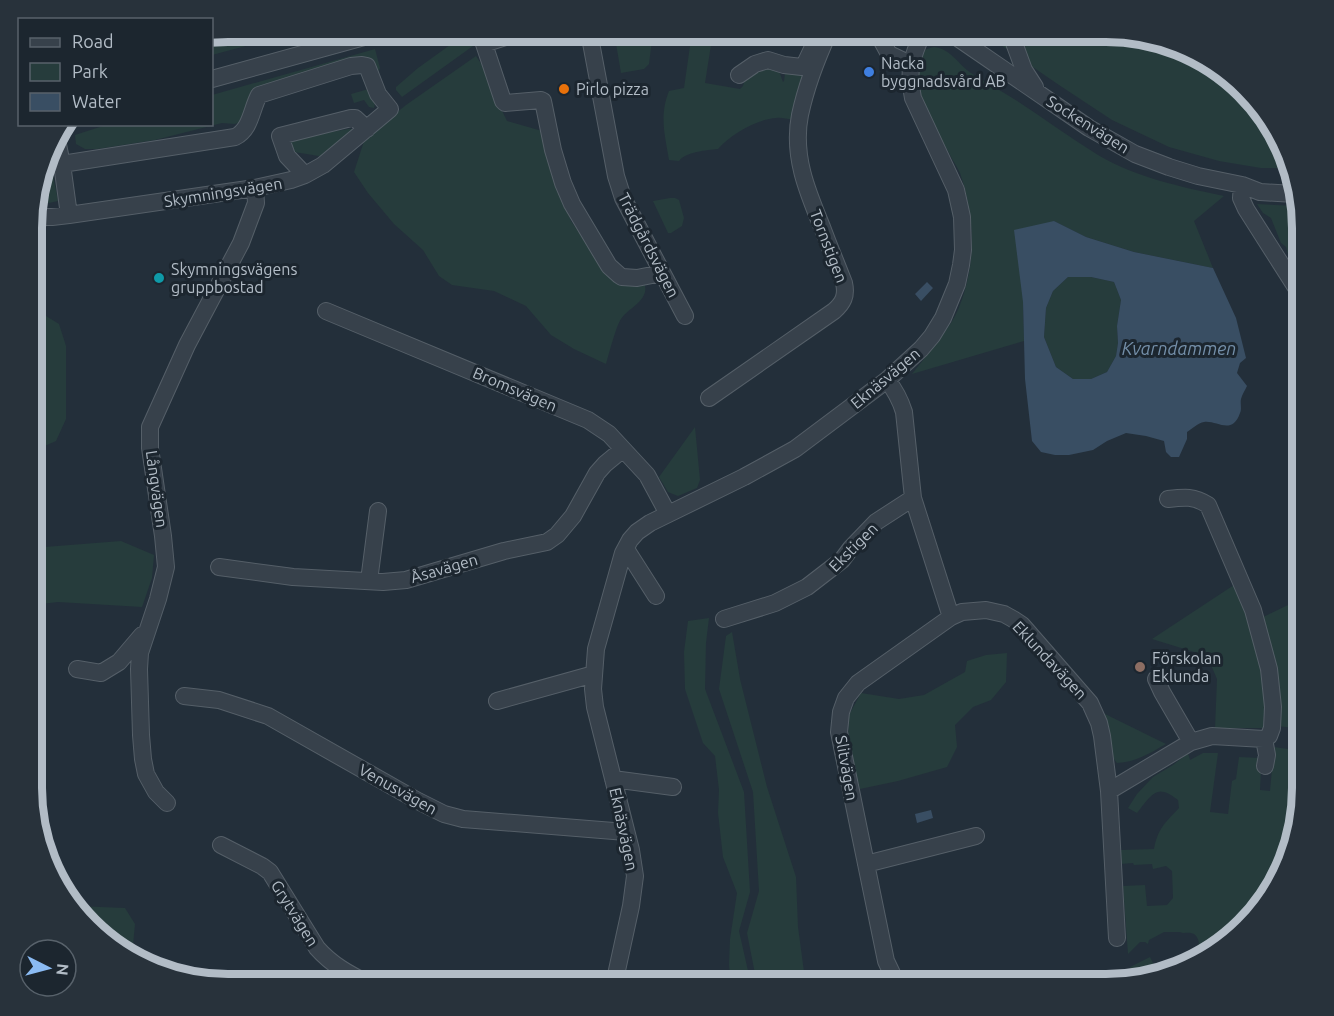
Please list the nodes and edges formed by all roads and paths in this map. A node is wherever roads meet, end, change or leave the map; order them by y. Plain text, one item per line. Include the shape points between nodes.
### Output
1 (345, 42) edge
2 (490, 42) edge
3 (591, 42) edge
4 (816, 42) edge
5 (825, 42) edge
6 (883, 42) edge
7 (918, 42) edge
8 (965, 42) edge
9 (1014, 42) edge
10 (910, 64) junction
11 (739, 75) dead end
12 (213, 78) edge
13 (1039, 93) junction
14 (367, 129) junction
15 (60, 150) edge
16 (63, 164) junction
17 (305, 175) junction
18 (1286, 183) edge
19 (1242, 184) junction
20 (255, 188) junction
21 (1288, 194) edge
22 (69, 215) junction
23 (43, 217) edge
24 (662, 273) junction
25 (1292, 281) edge
26 (326, 311) dead end
27 (685, 316) dead end
28 (887, 380) junction
29 (709, 398) dead end
30 (622, 450) junction
31 (914, 498) junction
32 (1168, 499) dead end
33 (378, 511) dead end
34 (668, 514) junction
35 (626, 549) junction
36 (219, 567) dead end
37 (369, 581) junction
38 (656, 596) dead end
39 (951, 617) junction
40 (724, 619) dead end
41 (149, 627) junction
42 (77, 669) dead end
43 (594, 674) junction
44 (1156, 679) dead end
45 (184, 696) dead end
46 (497, 701) dead end
47 (1264, 739) junction
48 (1191, 742) junction
49 (1265, 766) dead end
50 (613, 780) junction
51 (673, 787) dead end
52 (1109, 791) junction
53 (167, 803) dead end
54 (626, 832) junction
55 (976, 836) dead end
56 (221, 845) dead end
57 (866, 864) junction
58 (1117, 938) dead end
59 (351, 974) edge
60 (616, 974) edge
61 (892, 974) edge

1 - 12 street
2 - 24 street via 484,44 503,101 543,101 563,183 612,269 622,277
3 - 24 street, Trädgårdsvägen via 616,177
4 - 11 street via 802,67 768,60
5 - 29 street, Tornstigen via 800,115 799,156 805,184 844,283 845,298 834,311
6 - 10 street via 890,54
7 - 10 street, Eknäsvägen
8 - 13 street, Sockenvägen
9 - 13 street via 1024,70
10 - 28 street, Eknäsvägen via 913,98 956,189 963,250 957,284 943,318 921,349
13 - 19 street, Sockenvägen via 1135,154 1198,176
14 - 16 street, Skymningsvägen via 390,109 378,94 367,66 351,66 259,95 248,125 235,137
14 - 17 street, Skymningsvägen
14 - 17 street via 351,118 280,136 287,156
15 - 16 street
16 - 22 street
17 - 20 street, Skymningsvägen
18 - 19 street, Sockenvägen
19 - 21 street, Sockenvägen via 1260,192
19 - 25 street via 1241,198 1246,208
20 - 22 street, Skymningsvägen
20 - 41 street, Långvägen via 256,203 241,243 187,345 150,427 166,561 165,578
22 - 23 street, Skymningsvägen
24 - 27 street, Trädgårdsvägen
26 - 30 street, Bromsvägen via 588,420 609,434
28 - 31 street via 904,412
28 - 34 street, Eknäsvägen via 795,449
30 - 34 street, Bromsvägen via 647,475
30 - 37 street, Åsavägen via 597,473 573,516 546,542 406,580
31 - 39 street
31 - 40 street, Ekstigen via 876,522 842,560 807,587 775,603
32 - 47 street via 1199,499 1208,505 1253,610 1271,689 1272,728
33 - 37 street
34 - 35 street, Eknäsvägen via 637,532
35 - 38 street
35 - 43 street, Eknäsvägen via 600,631
36 - 37 street, Åsavägen via 292,577
39 - 52 street, Eklundavägen via 986,610 1004,614 1022,625 1090,703 1102,736
39 - 57 street, Slitvägen via 858,683 841,712 839,732
41 - 42 street via 119,662 101,673
41 - 53 street, Långvägen via 139,669 142,759 156,792
43 - 46 street
43 - 50 street, Eknäsvägen via 595,708
44 - 48 street
45 - 54 street, Venusvägen via 219,700 268,716 444,814 463,819
47 - 48 street via 1212,736
47 - 49 street
48 - 52 street
50 - 51 street, Eknäsvägen
50 - 54 street, Eknäsvägen
52 - 58 street, Eklundavägen
54 - 60 street, Eknäsvägen via 634,886
55 - 57 street
56 - 59 street, Grytvägen via 270,872 317,948 334,965
57 - 61 street, Slitvägen via 886,961

